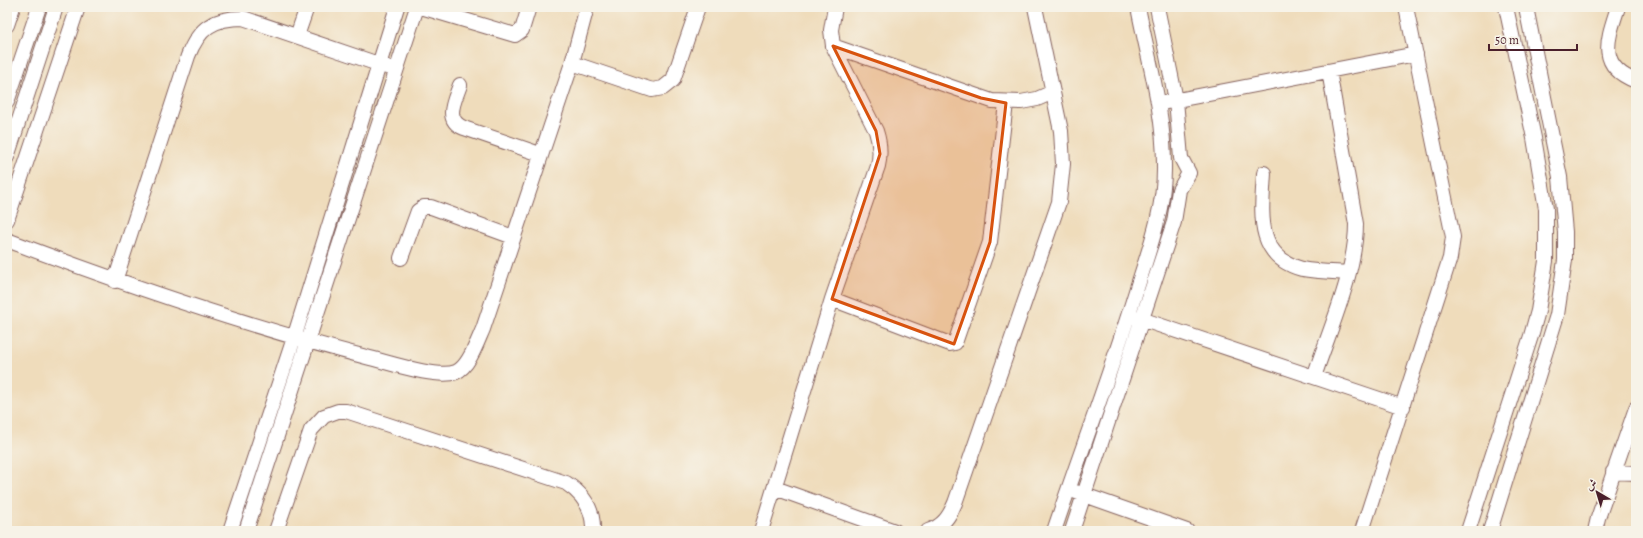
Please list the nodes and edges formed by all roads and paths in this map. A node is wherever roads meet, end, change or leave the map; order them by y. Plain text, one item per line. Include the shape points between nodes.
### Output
1 (13, 7) edge
2 (39, 7) edge
3 (56, 7) edge
4 (78, 7) edge
5 (307, 7) edge
6 (397, 7) edge
7 (417, 7) edge
8 (421, 7) edge
9 (529, 7) edge
10 (586, 7) edge
11 (698, 7) edge
12 (835, 7) edge
13 (1035, 7) edge
14 (1138, 7) edge
15 (1157, 7) edge
16 (1406, 7) edge
17 (1506, 7) edge
18 (1526, 7) edge
19 (1618, 7) edge
20 (7, 25) edge
21 (297, 36) junction
22 (834, 46) junction
23 (1416, 54) junction
24 (572, 63) junction
25 (378, 64) junction
26 (396, 70) junction
27 (1329, 71) junction
28 (1636, 81) edge
29 (460, 85) dead end
30 (1053, 92) junction
31 (8, 95) edge
32 (1176, 100) junction
33 (1006, 103) junction
34 (1158, 104) junction
35 (540, 154) junction
36 (7, 158) edge
37 (1264, 173) dead end
38 (7, 220) edge
39 (513, 237) junction
40 (7, 240) edge
41 (401, 258) dead end
42 (1349, 273) junction
43 (115, 281) junction
44 (832, 299) junction
45 (1128, 315) junction
46 (1143, 320) junction
47 (294, 338) junction
48 (308, 342) junction
49 (1314, 377) junction
50 (1403, 407) junction
51 (1636, 408) edge
52 (1613, 472) junction
53 (1636, 473) edge
54 (775, 488) junction
55 (1068, 490) junction
56 (1084, 495) junction
57 (230, 531) edge
58 (246, 531) edge
59 (276, 531) edge
60 (593, 531) edge
61 (761, 531) edge
62 (895, 531) edge
63 (928, 531) edge
64 (1054, 531) edge
65 (1072, 531) edge
66 (1188, 531) edge
67 (1362, 531) edge
68 (1468, 531) edge
69 (1490, 531) edge
70 (1595, 531) edge

1 - 20 street
2 - 31 street
3 - 36 street
4 - 38 street
5 - 21 street
6 - 25 street
7 - 26 street
8 - 9 street via 515,35 522,30
10 - 24 street
11 - 24 street via 673,80 663,88 652,90
12 - 22 street via 831,30
13 - 30 street
14 - 34 street
15 - 32 street
16 - 23 street
17 - 68 street via 1542,184 1547,235 1546,261 1538,311 1528,348
18 - 69 street via 1560,177 1565,260 1557,315
19 - 28 street via 1607,46 1609,60 1618,71
21 - 25 street
21 - 43 street via 243,18 228,18 214,22 193,42
22 - 33 street via 981,98
22 - 44 street via 876,131 880,142 880,154
23 - 27 street
23 - 50 street via 1453,237 1450,258
24 - 35 street
25 - 26 street
25 - 47 street
26 - 48 street
27 - 32 street
27 - 42 street via 1356,224 1354,256
29 - 35 street via 451,110 455,123
30 - 33 street via 1037,99
30 - 63 street via 1063,164 1059,202 955,503 948,519 937,528
32 - 34 street
32 - 46 street via 1181,158 1189,173 1179,190 1174,222
33 - 44 street via 990,242 955,342 950,344
34 - 45 street via 1163,132 1161,200 1154,234
35 - 39 street
37 - 42 street via 1263,229 1272,250 1280,258 1302,269
39 - 41 street via 431,207 424,207 418,211
39 - 48 street via 476,346 457,372 412,368
40 - 43 street
42 - 49 street
43 - 47 street
44 - 54 street
45 - 46 street
45 - 55 street
46 - 49 street
46 - 56 street
47 - 48 street
47 - 57 street
48 - 58 street
49 - 50 street
50 - 67 street
51 - 52 street
52 - 53 street
52 - 70 street
54 - 61 street
54 - 62 street
55 - 56 street
55 - 64 street
56 - 65 street
56 - 66 street
59 - 60 street via 311,430 324,416 346,411 566,483 578,492 587,504

